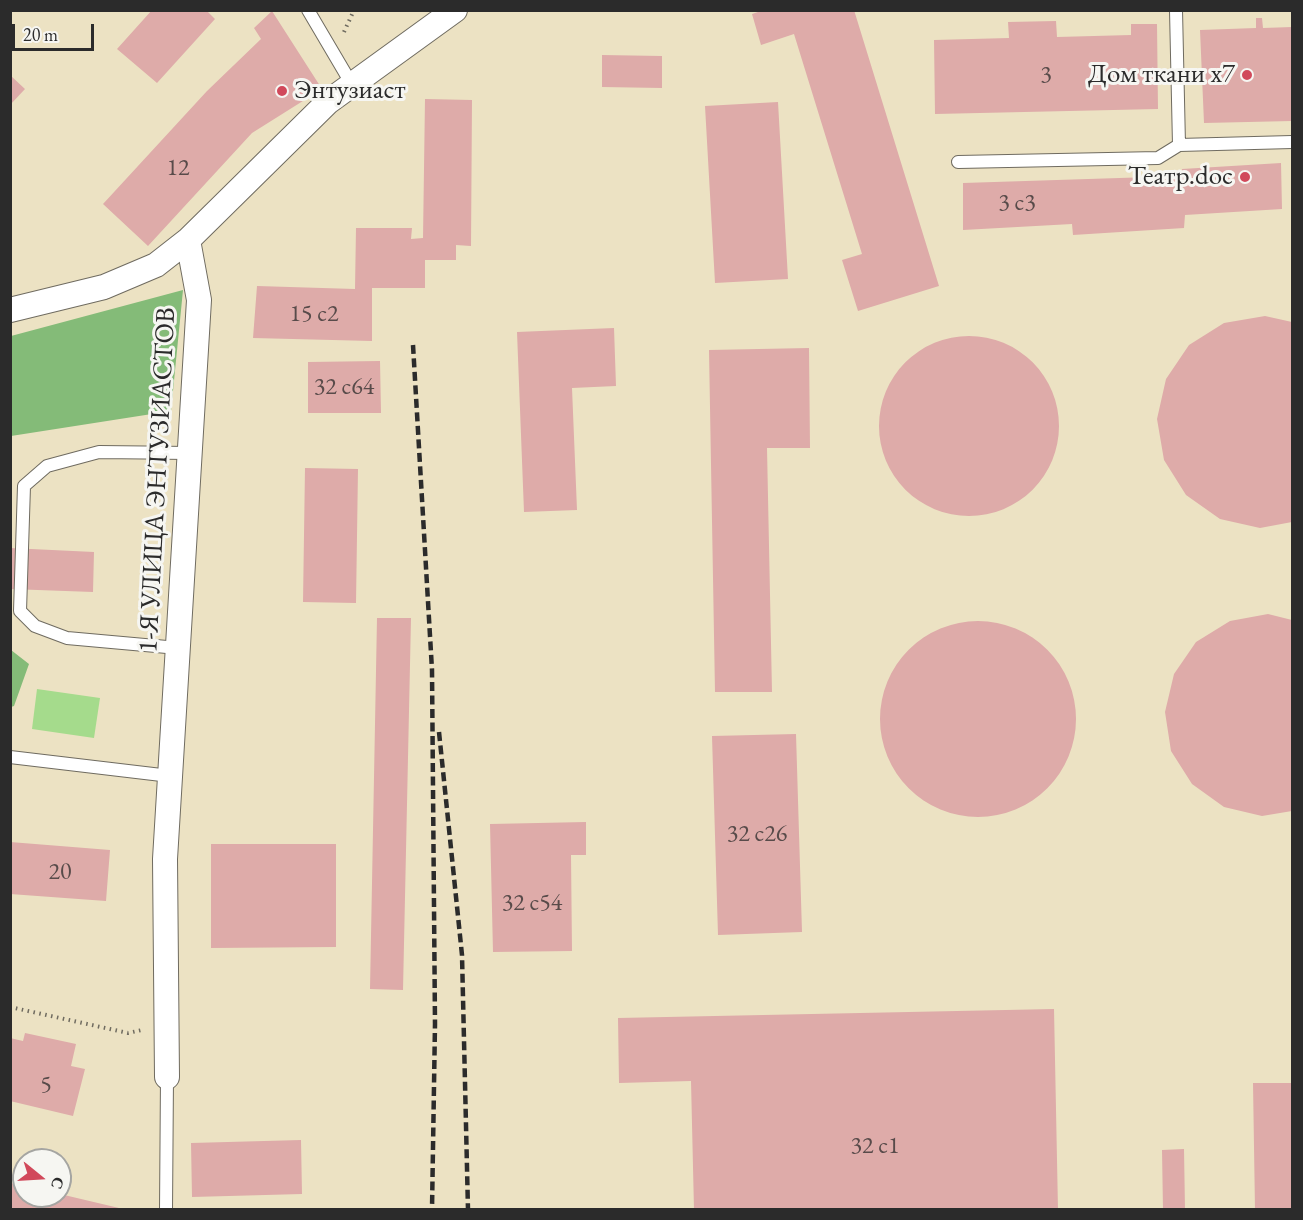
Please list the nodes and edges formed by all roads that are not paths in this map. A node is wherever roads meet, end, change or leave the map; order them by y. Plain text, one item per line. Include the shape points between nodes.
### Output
1 (308, 10) edge
2 (454, 10) edge
3 (1176, 10) edge
4 (351, 83) junction
5 (1293, 142) edge
6 (1179, 145) junction
7 (958, 162) dead end
8 (188, 240) junction
9 (10, 310) edge
10 (190, 453) junction
11 (178, 648) junction
12 (10, 756) edge
13 (170, 776) junction
14 (167, 1077) joint
15 (166, 1209) edge

1 - 4 lane
2 - 4 street
3 - 6 lane
4 - 8 street
5 - 6 lane
6 - 7 lane via 1158,158
8 - 9 street via 156,264 104,286
8 - 10 street, 1-Я УЛИЦА ЭНТУЗИАСТОВ via 199,300
10 - 11 street, 1-Я УЛИЦА ЭНТУЗИАСТОВ
10 - 11 lane via 99,452 47,466 24,486 20,611 35,626 67,638
11 - 13 street, 1-Я УЛИЦА ЭНТУЗИАСТОВ
12 - 13 lane
13 - 14 street, 1-Я УЛИЦА ЭНТУЗИАСТОВ via 165,859
14 - 15 lane

